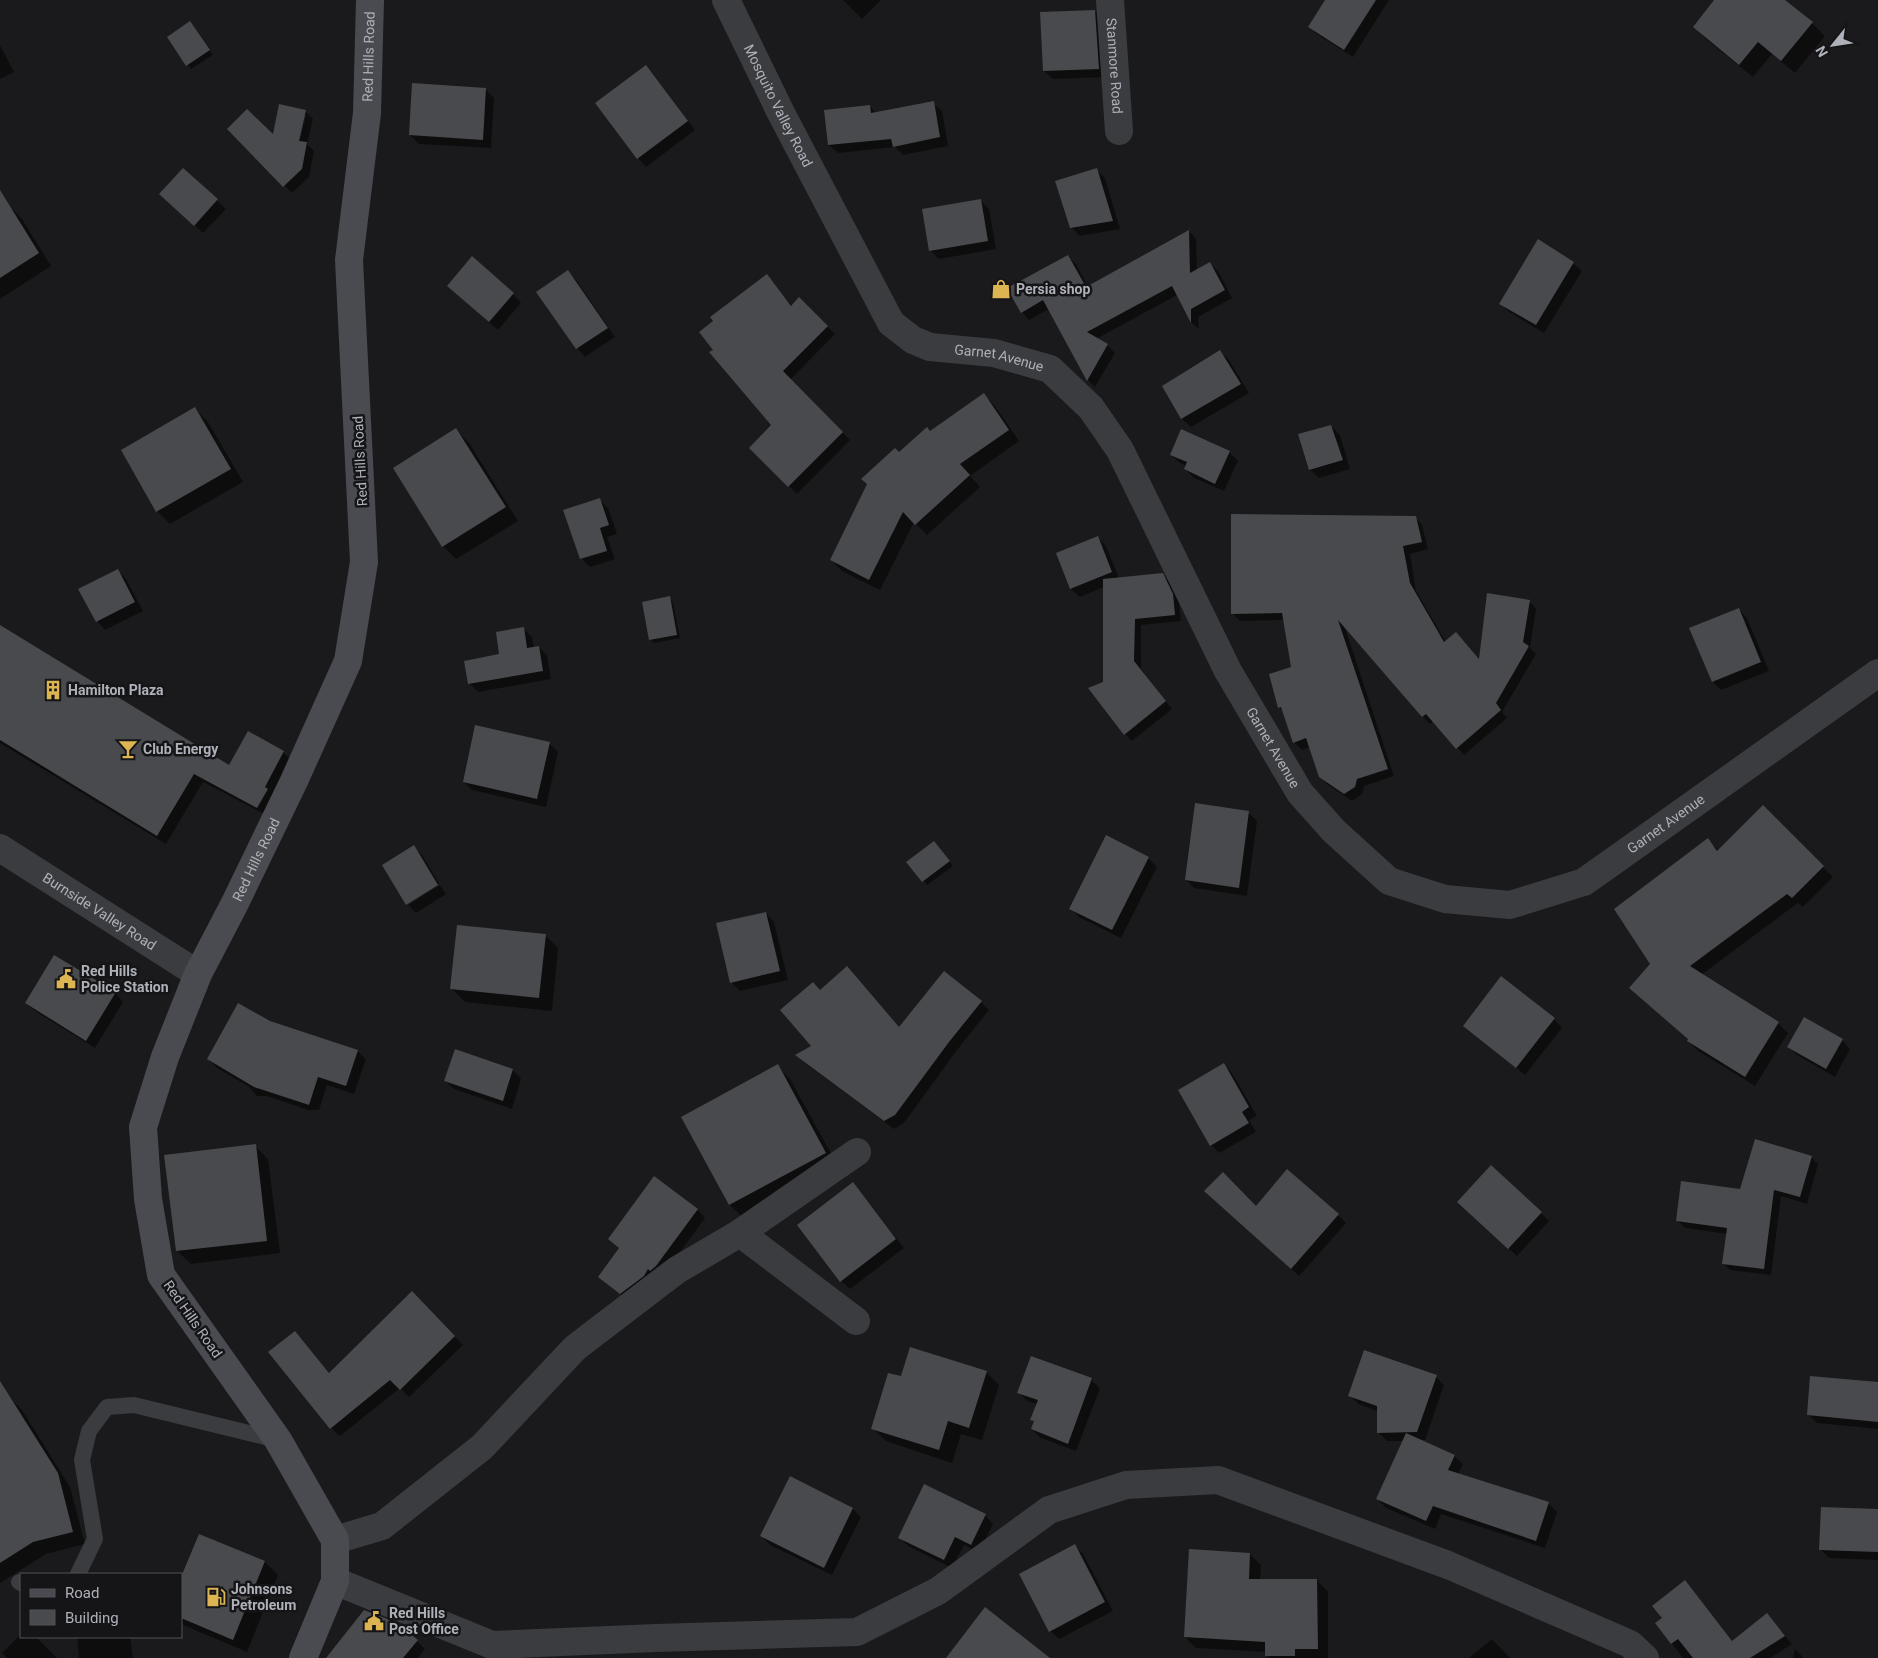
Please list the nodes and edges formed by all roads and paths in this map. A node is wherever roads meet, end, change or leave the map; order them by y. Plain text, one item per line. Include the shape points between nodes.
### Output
1 (370, 0) edge
2 (726, 0) edge
3 (1110, 0) edge
4 (1119, 131) dead end
5 (832, 209) joint
6 (1878, 673) edge
7 (0, 848) edge
8 (198, 974) junction
9 (857, 1152) dead end
10 (740, 1233) junction
11 (856, 1321) dead end
12 (278, 1440) junction
13 (335, 1540) junction
14 (78, 1573) edge
15 (335, 1581) junction
16 (484, 1652) edge
17 (302, 1658) edge
18 (1645, 1658) edge

1 - 8 main road, Red Hills Road via 367,113 349,260 364,562 348,661 294,781
2 - 5 street, Mosquito Valley Road
3 - 4 street, Stanmore Road
5 - 6 street, Garnet Avenue via 891,323 912,340 930,347 994,353 1050,368 1090,408 1120,450 1228,671 1300,793 1334,831 1389,881 1445,899 1510,905 1584,882
7 - 8 street, Burnside Valley Road
8 - 12 main road, Red Hills Road via 165,1057 143,1127 148,1199 161,1275
9 - 10 street
10 - 11 street
10 - 13 street via 677,1270 575,1348 482,1447 382,1526
12 - 13 main road, Red Hills Road
12 - 14 lane via 134,1405 107,1407 89,1431 82,1460 95,1538
13 - 15 main road, Red Hills Road
15 - 16 street
15 - 17 main road, Red Hills Road
16 - 18 street via 656,1638 856,1632 938,1591 1049,1510 1126,1485 1218,1480 1448,1565 1630,1644

